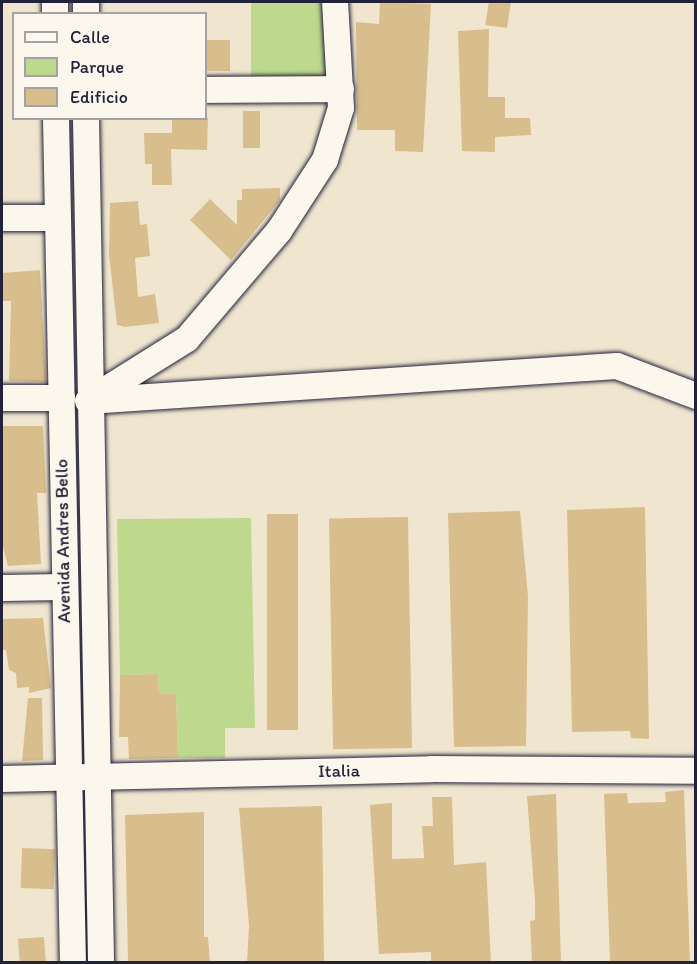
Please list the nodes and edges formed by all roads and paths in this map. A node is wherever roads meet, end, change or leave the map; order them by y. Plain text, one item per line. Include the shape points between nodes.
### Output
1 (335, 2) edge
2 (341, 89) junction
3 (207, 90) edge
4 (56, 120) edge
5 (86, 120) edge
6 (2, 218) edge
7 (58, 218) junction
8 (696, 396) edge
9 (2, 398) edge
10 (62, 398) junction
11 (88, 401) junction
12 (64, 587) junction
13 (2, 588) edge
14 (686, 770) edge
15 (96, 777) junction
16 (67, 778) junction
17 (2, 779) edge
18 (73, 963) edge
19 (101, 963) edge

1 - 2 street
2 - 3 street
2 - 11 street via 341,108 325,160 279,231 187,339
4 - 7 street, Avenida Andres Bello
5 - 11 street, Avenida Andres Bello
6 - 7 street
7 - 10 street, Avenida Andres Bello
8 - 11 street via 617,366
9 - 10 street
10 - 12 street, Avenida Andres Bello
11 - 15 street, Avenida Andres Bello
12 - 13 street
12 - 16 street, Avenida Andres Bello
14 - 15 street, Italia via 432,769
15 - 16 street, Italia
15 - 19 street, Avenida Andres Bello
16 - 17 street, Italia
16 - 18 street, Avenida Andres Bello

